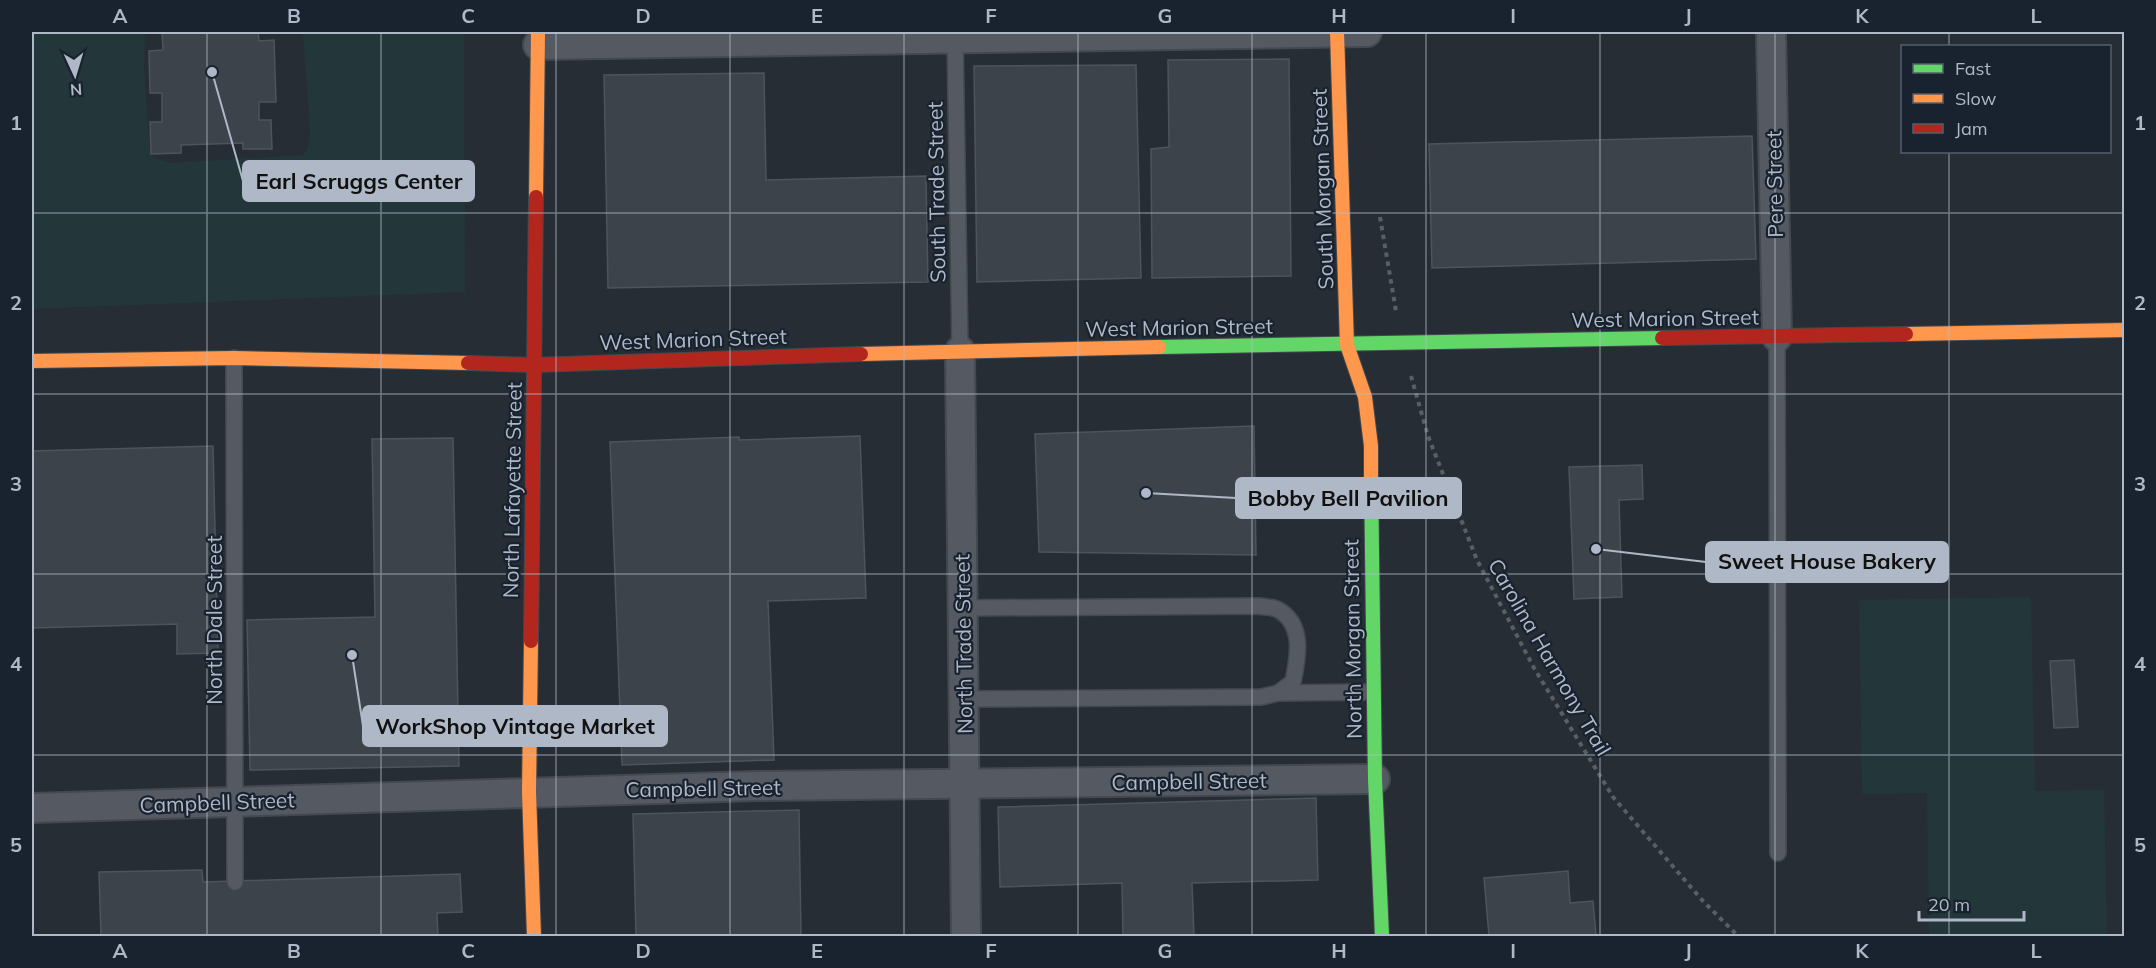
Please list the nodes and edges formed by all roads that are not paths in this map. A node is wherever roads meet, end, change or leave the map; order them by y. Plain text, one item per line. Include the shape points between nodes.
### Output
1 (1337, 32) edge
2 (1367, 32) edge
3 (1772, 32) edge
4 (955, 35) edge
5 (538, 38) edge
6 (2124, 330) edge
7 (1777, 337) junction
8 (1347, 345) junction
9 (960, 351) junction
10 (234, 358) junction
11 (32, 361) edge
12 (534, 365) junction
13 (962, 608) junction
14 (1373, 692) junction
15 (1278, 693) junction
16 (963, 699) junction
17 (1375, 779) junction
18 (964, 783) junction
19 (530, 792) junction
20 (235, 801) junction
21 (32, 808) edge
22 (1778, 853) dead end
23 (236, 882) dead end
24 (534, 936) edge
25 (966, 936) edge
26 (1382, 936) edge

1 - 2 street
1 - 4 street
1 - 8 main road, South Morgan Street
3 - 7 street, Pere Street
4 - 5 street
4 - 9 lane, South Trade Street
5 - 12 main road, North Lafayette Street
6 - 7 main road, West Marion Street
7 - 8 main road, West Marion Street
7 - 22 lane
8 - 9 main road, West Marion Street
8 - 14 main road, North Morgan Street via 1365,398 1371,446
9 - 12 main road, West Marion Street
9 - 13 street, North Trade Street
10 - 11 main road, West Marion Street
10 - 12 main road, West Marion Street
10 - 20 lane, North Dale Street
12 - 19 main road, North Lafayette Street
13 - 15 lane via 1276,608 1290,620 1297,634 1298,658 1293,682
13 - 16 street, North Trade Street
14 - 15 lane
14 - 17 main road, North Morgan Street
15 - 16 lane via 1261,697
16 - 18 street, North Trade Street
17 - 18 street, Campbell Street
17 - 26 main road, North Morgan Street
18 - 19 street, Campbell Street
18 - 25 street, North Trade Street
19 - 20 street, Campbell Street
19 - 24 main road, North Lafayette Street
20 - 21 street, Campbell Street
20 - 23 lane, North Dale Street

